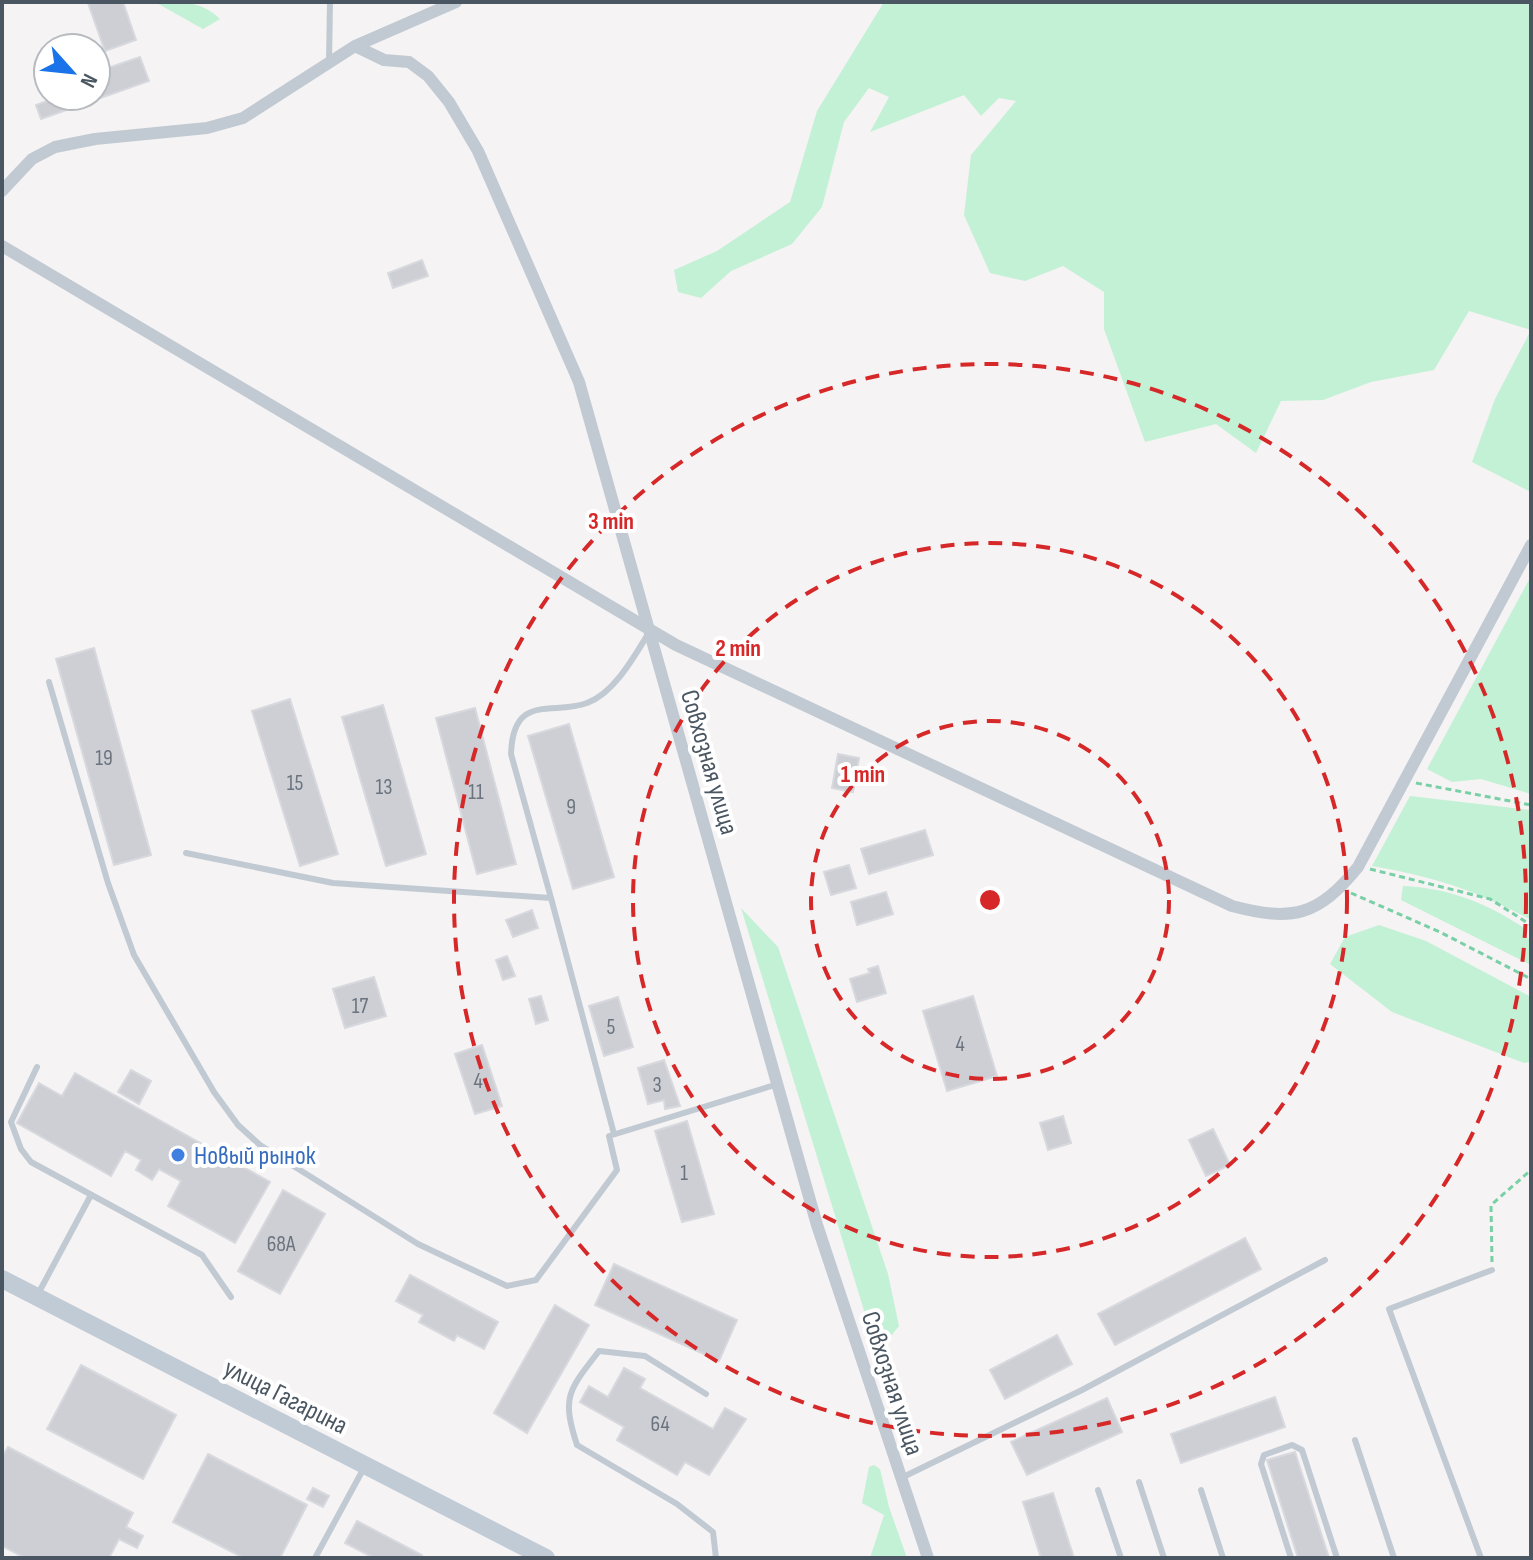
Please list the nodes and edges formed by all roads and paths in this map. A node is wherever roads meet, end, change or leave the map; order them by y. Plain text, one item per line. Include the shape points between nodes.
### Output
1 (330, 2) edge
2 (456, 2) edge
3 (355, 46) junction
4 (329, 62) junction
5 (2, 191) edge
6 (2, 246) edge
7 (1531, 545) edge
8 (650, 630) junction
9 (49, 682) dead end
10 (1404, 781) junction
11 (1531, 805) edge
12 (186, 853) dead end
13 (1358, 867) junction
14 (1340, 888) junction
15 (551, 898) junction
16 (1531, 925) edge
17 (1531, 979) edge
18 (37, 1067) dead end
19 (778, 1084) junction
20 (614, 1134) junction
21 (1531, 1170) edge
22 (91, 1195) junction
23 (1325, 1260) dead end
24 (1492, 1270) joint
25 (2, 1279) edge
26 (36, 1297) junction
27 (231, 1297) dead end
28 (706, 1394) dead end
29 (1355, 1440) dead end
30 (365, 1466) junction
31 (901, 1478) junction
32 (1139, 1482) dead end
33 (1098, 1490) dead end
34 (1201, 1490) dead end
35 (315, 1558) edge
36 (546, 1558) edge
37 (716, 1558) edge
38 (928, 1558) edge
39 (1121, 1558) edge
40 (1164, 1558) edge
41 (1223, 1558) edge
42 (1291, 1558) edge
43 (1337, 1558) edge
44 (1394, 1558) edge
45 (1481, 1558) edge

1 - 4 lane
2 - 3 street
3 - 4 street
3 - 8 street, Совхозная улица via 377,58 416,66 449,102 478,151 579,382
4 - 5 street via 243,118 207,128 55,147 32,159
6 - 8 street
7 - 10 street
8 - 14 street via 748,682 1232,906 1291,916 1317,907
8 - 15 lane via 637,653 598,696 587,703 535,710 514,732 511,754
8 - 19 street, Совхозная улица
9 - 20 lane via 134,955 214,1092 260,1145 418,1244 507,1286 536,1280 617,1170 609,1136
10 - 11 path
10 - 13 street
12 - 15 lane via 333,883
13 - 14 street
13 - 16 path via 1490,899
14 - 17 path
15 - 20 lane
18 - 22 lane via 11,1122 21,1149 31,1162
19 - 20 lane
19 - 31 street, Совхозная улица via 817,1225
21 - 24 path via 1491,1205
22 - 26 lane
22 - 27 lane via 202,1255
23 - 31 lane via 1082,1390
24 - 45 lane via 1389,1309
25 - 26 street, улица Гагарина
26 - 30 street, улица Гагарина
28 - 37 lane via 645,1356 599,1351 571,1387 568,1416 577,1445 677,1504 713,1532
29 - 44 lane
30 - 35 lane
30 - 36 street, улица Гагарина
31 - 38 street, Совхозная улица
32 - 40 lane
33 - 39 lane
34 - 41 lane
42 - 43 lane via 1261,1464 1264,1455 1292,1445 1302,1450

